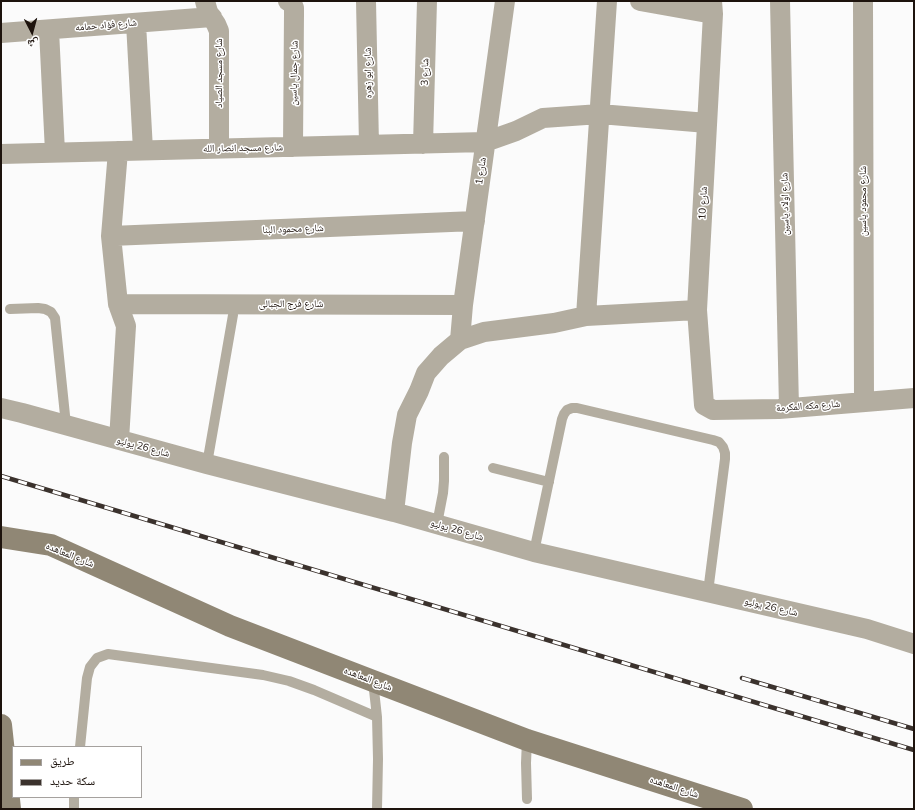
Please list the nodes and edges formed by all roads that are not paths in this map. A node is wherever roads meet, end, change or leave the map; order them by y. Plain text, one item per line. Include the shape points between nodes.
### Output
1 (288, 1) edge
2 (366, 1) edge
3 (427, 1) edge
4 (505, 1) edge
5 (607, 1) edge
6 (640, 1) edge
7 (780, 1) edge
8 (863, 1) edge
9 (712, 7) edge
10 (209, 9) edge
11 (136, 23) junction
12 (48, 30) junction
13 (1, 33) edge
14 (600, 114) junction
15 (707, 123) junction
16 (485, 142) junction
17 (423, 144) junction
18 (369, 145) junction
19 (293, 147) junction
20 (219, 148) junction
21 (143, 150) junction
22 (118, 151) junction
23 (55, 152) junction
24 (1, 154) edge
25 (474, 221) junction
26 (111, 236) junction
27 (118, 304) junction
28 (463, 305) junction
29 (10, 309) dead end
30 (697, 310) junction
31 (233, 315) dead end
32 (586, 316) junction
33 (460, 340) junction
34 (914, 398) edge
35 (864, 401) junction
36 (704, 404) joint
37 (1, 408) edge
38 (789, 408) junction
39 (66, 425) junction
40 (119, 440) junction
41 (444, 457) dead end
42 (207, 464) junction
43 (493, 468) dead end
44 (549, 482) junction
45 (394, 512) junction
46 (437, 524) junction
47 (1, 537) edge
48 (534, 552) junction
49 (708, 592) junction
50 (914, 644) edge
51 (373, 681) junction
52 (376, 717) junction
53 (1, 725) edge
54 (527, 740) junction
55 (80, 746) edge
56 (74, 798) edge
57 (527, 799) dead end
58 (10, 809) edge
59 (74, 809) edge
60 (377, 809) edge
61 (742, 809) edge

1 - 19 street, شارع جمال ياسين via 294,8
2 - 18 street, شارع ابو زهره
3 - 17 street, شارع 3
4 - 16 street, شارع 1
5 - 14 street
6 - 9 street
7 - 38 street, شارع اولاد ياسين
8 - 35 street, شارع محمود ياسين
9 - 15 street, شارع 10
10 - 11 street, شارع فؤاد حمامه
10 - 20 street, شارع مسجد الصياد via 220,39
11 - 12 street, شارع فؤاد حمامه
11 - 21 street
12 - 13 street, شارع فؤاد حمامه
12 - 23 street
14 - 15 street, شارع مسجد انصار الله
14 - 16 street, شارع مسجد انصار الله via 543,118
14 - 32 street
15 - 30 street, شارع 10
16 - 17 street, شارع مسجد انصار الله
16 - 25 street, شارع 1
17 - 18 street, شارع مسجد انصار الله
18 - 19 street, شارع مسجد انصار الله
19 - 20 street, شارع مسجد انصار الله
20 - 21 street, شارع مسجد انصار الله
21 - 22 street, شارع مسجد انصار الله
22 - 23 street, شارع مسجد انصار الله
22 - 26 street
23 - 24 street, شارع مسجد انصار الله
25 - 26 street, شارع محمود البنا
25 - 28 street, شارع 1
26 - 27 street
27 - 28 street, شارع فرج الجبالى
27 - 40 street via 126,326
28 - 33 street, شارع 1
29 - 39 lane via 45,309 55,318
30 - 32 street
30 - 36 street, شارع 10
31 - 42 lane
32 - 33 street via 484,332
33 - 45 street via 426,373 407,416
34 - 35 street, شارع مكه المكرمة
35 - 38 street, شارع مكه المكرمة
36 - 38 street, شارع مكه المكرمة via 713,410
37 - 39 street, شارع 26 يوليو
39 - 40 street, شارع 26 يوليو
40 - 42 street, شارع 26 يوليو
41 - 46 lane via 443,493
42 - 45 street, شارع 26 يوليو
43 - 44 lane
44 - 48 lane
44 - 49 lane via 564,414 572,408 718,442 723,447 725,459
45 - 46 street, شارع 26 يوليو
46 - 48 street, شارع 26 يوليو
47 - 51 main road, شارع المعاهده via 51,545 230,626
48 - 49 street, شارع 26 يوليو
49 - 50 street, شارع 26 يوليو via 867,629
51 - 52 lane
51 - 54 main road, شارع المعاهده
52 - 55 lane via 314,690 269,676 108,654 97,658 90,667
52 - 60 lane
53 - 58 main road
54 - 57 lane
54 - 61 main road, شارع المعاهده
56 - 59 lane

